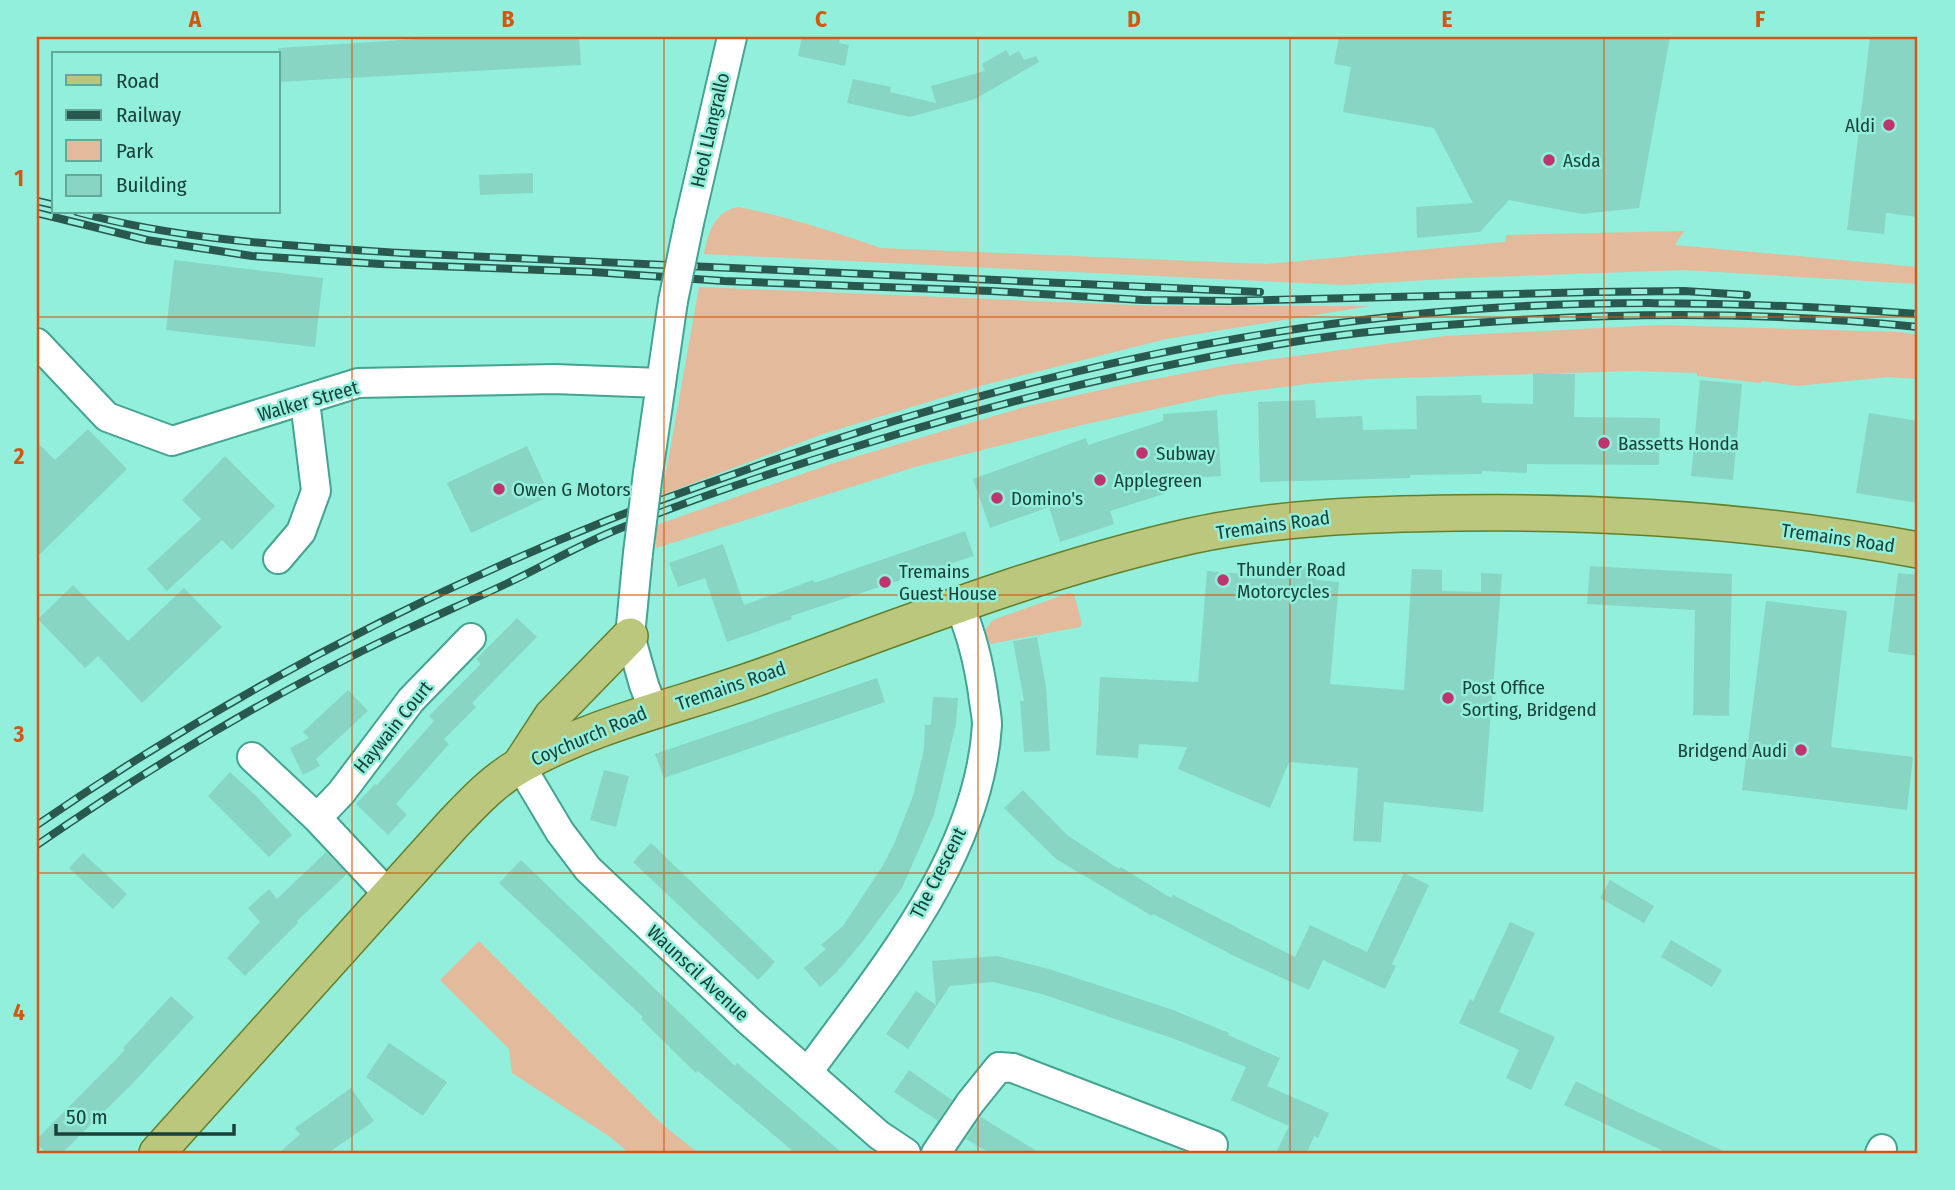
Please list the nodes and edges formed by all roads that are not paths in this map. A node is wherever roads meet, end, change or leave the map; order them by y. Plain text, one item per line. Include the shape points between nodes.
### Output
1 (732, 37) edge
2 (689, 223) joint
3 (37, 343) edge
4 (660, 383) junction
5 (305, 401) junction
6 (1918, 550) edge
7 (278, 559) dead end
8 (960, 606) junction
9 (630, 636) junction
10 (471, 638) dead end
11 (654, 712) junction
12 (252, 757) dead end
13 (520, 765) junction
14 (317, 818) junction
15 (389, 895) junction
16 (808, 1072) junction
17 (1213, 1145) dead end
18 (157, 1153) edge
19 (906, 1153) edge
20 (936, 1153) edge

1 - 2 street, Heol Llangrallo
2 - 4 street, Coychurch Road, bridge
3 - 5 street, Walker Street via 107,417 172,441
4 - 5 street, Walker Street via 554,379 358,383
4 - 9 street, Coychurch Road, bridge
5 - 7 street via 316,491 301,532
6 - 8 main road, Tremains Road via 1734,524 1618,516 1523,512 1314,517 1190,537 1076,566
8 - 11 main road, Tremains Road
8 - 16 street, The Crescent via 975,643 987,722 983,760 968,810 956,845 917,919
9 - 11 street, Coychurch Road
9 - 13 main road via 552,716
10 - 14 street, Haywain Court via 411,700
11 - 13 main road, Coychurch Road
12 - 14 street
13 - 15 main road, Coychurch Road via 485,791
13 - 16 street, Waunscil Avenue via 588,869
14 - 15 street
15 - 18 main road, Coychurch Road
16 - 19 street, Waunscil Avenue
17 - 20 street via 999,1066

